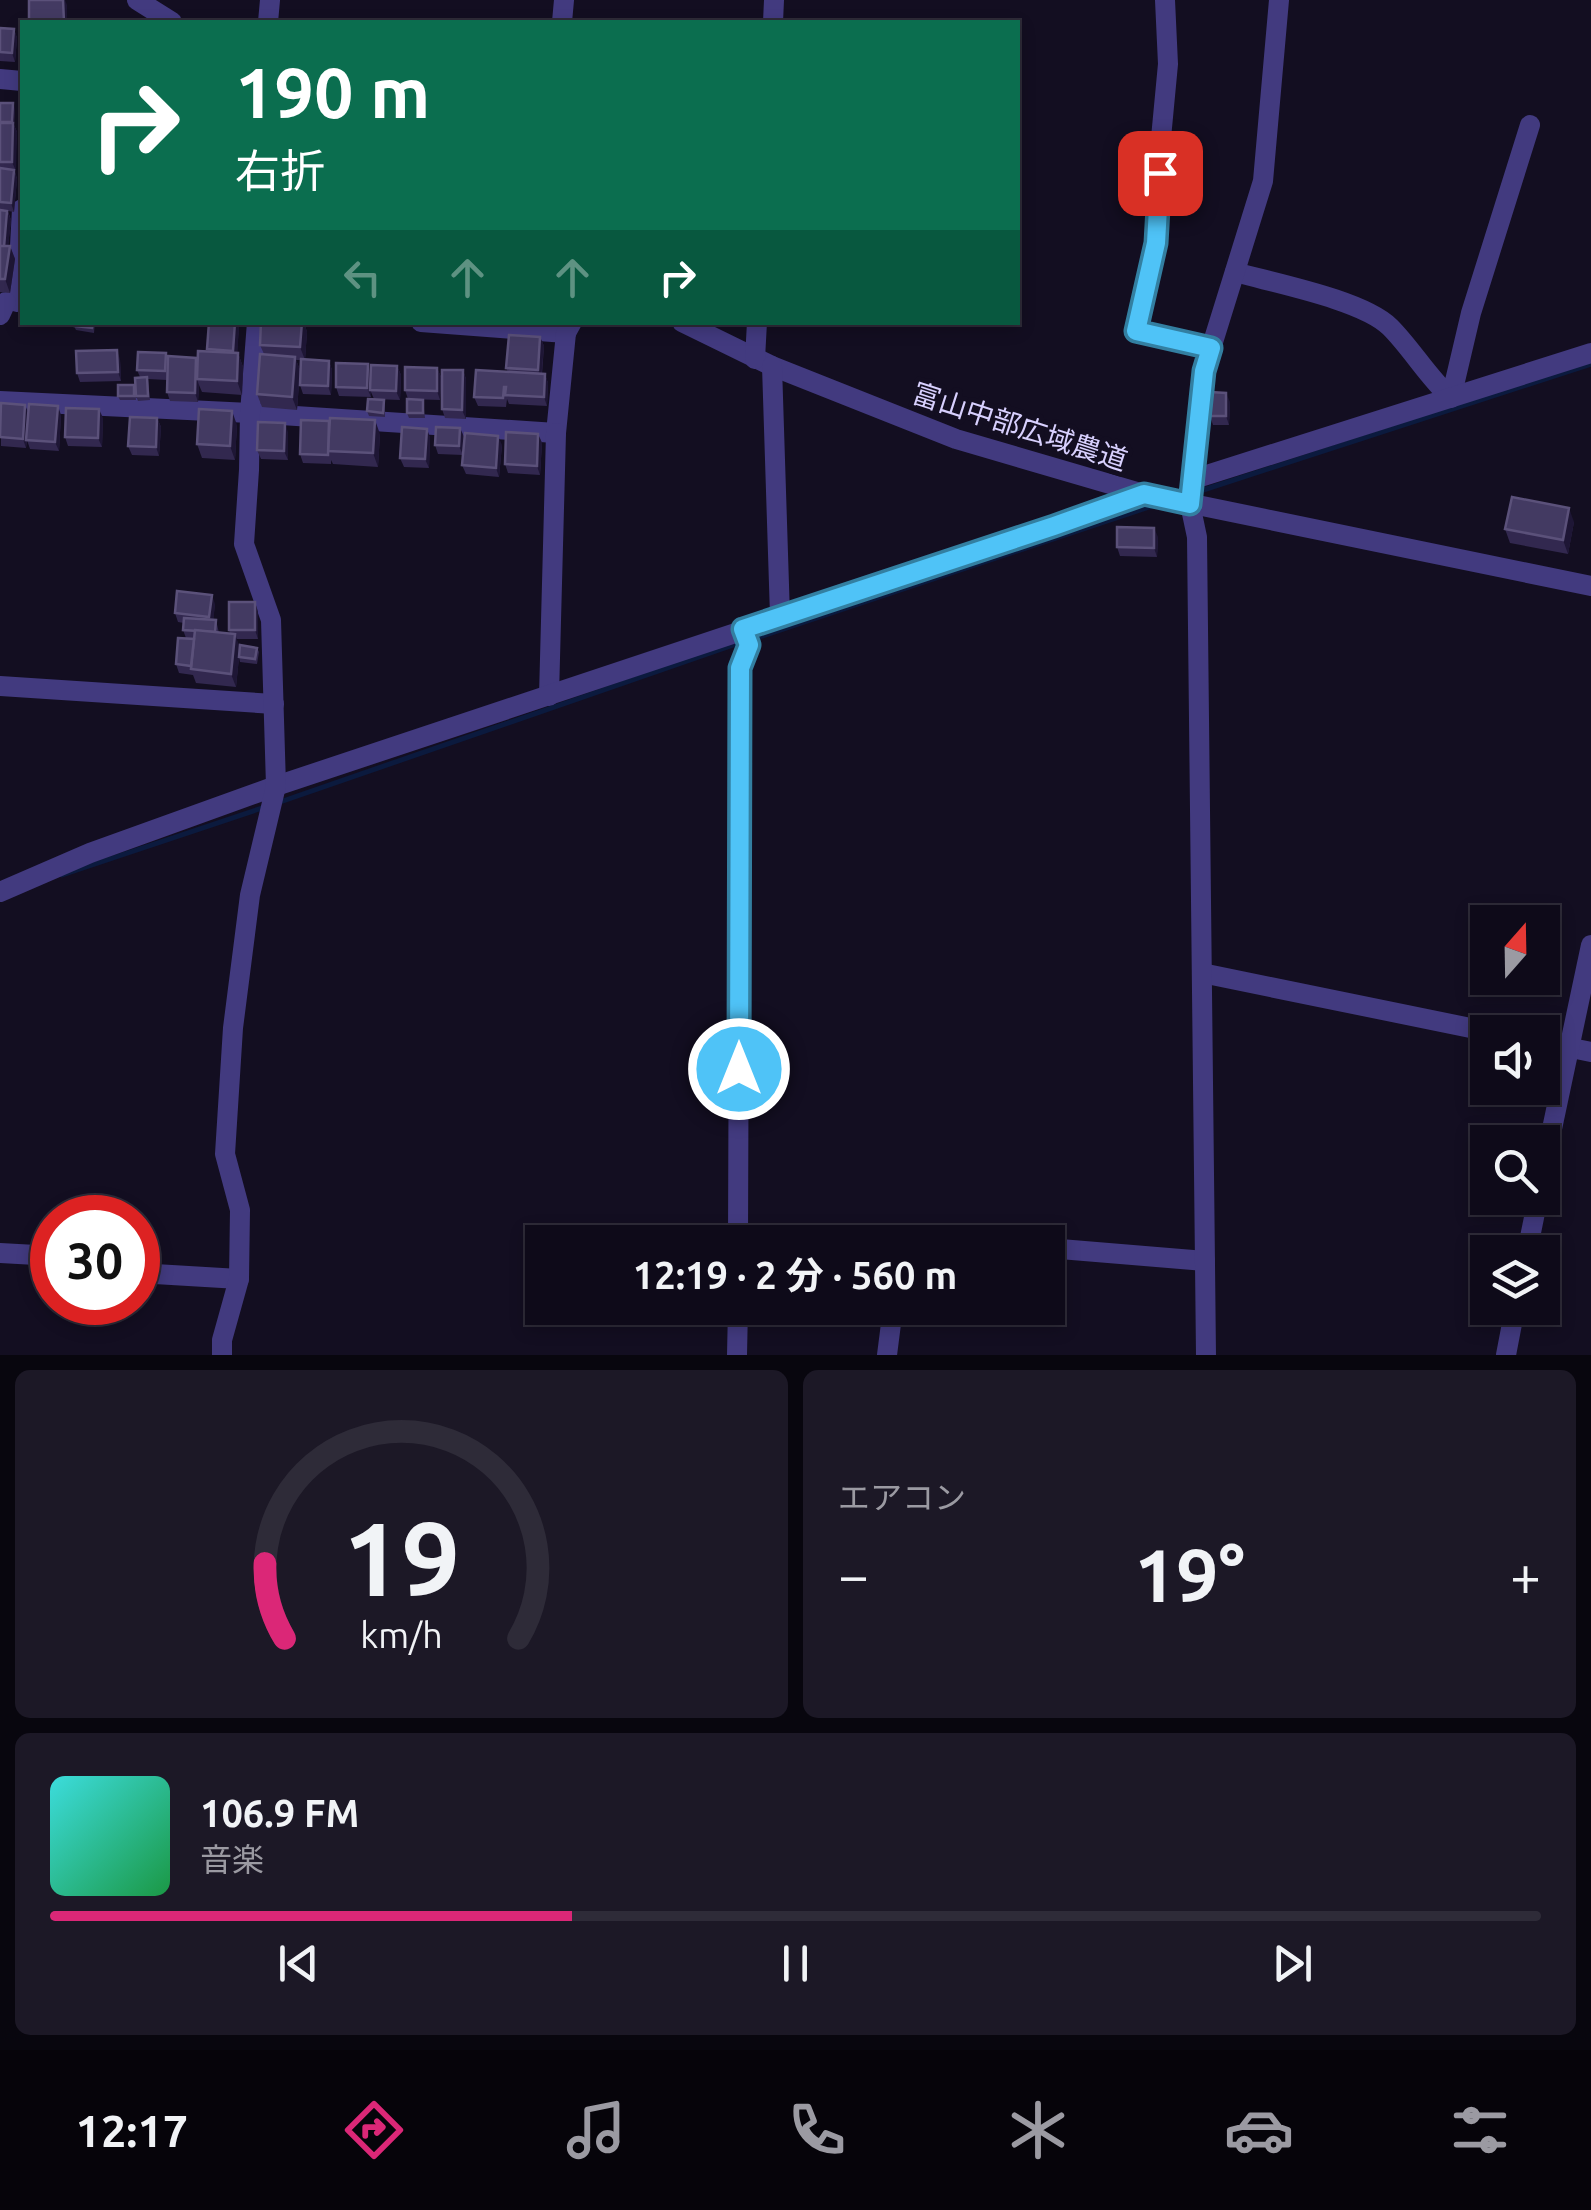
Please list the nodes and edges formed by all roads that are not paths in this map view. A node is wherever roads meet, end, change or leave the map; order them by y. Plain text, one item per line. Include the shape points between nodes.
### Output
1 (138, 0) edge
2 (1165, 0) edge
3 (1279, 0) edge
4 (169, 20) edge
5 (1530, 125) dead end
6 (20, 223) edge
7 (1235, 272) junction
8 (9, 305) edge
9 (257, 325) edge
10 (495, 325) edge
11 (688, 325) edge
12 (757, 325) edge
13 (569, 328) edge
14 (1211, 348) junction
15 (1591, 353) edge
16 (763, 363) junction
17 (1451, 398) junction
18 (0, 401) edge
19 (250, 413) junction
20 (556, 433) junction
21 (1191, 480) junction
22 (1144, 494) junction
23 (1190, 504) junction
24 (1591, 586) edge
25 (780, 616) junction
26 (743, 629) junction
27 (0, 686) edge
28 (549, 696) junction
29 (274, 704) junction
30 (276, 786) junction
31 (0, 892) edge
32 (1591, 946) edge
33 (1202, 974) junction
34 (1470, 1028) edge
35 (1560, 1046) edge
36 (1569, 1048) junction
37 (1591, 1052) edge
38 (1553, 1125) edge
39 (738, 1225) edge
40 (1065, 1249) edge
41 (0, 1254) edge
42 (30, 1256) edge
43 (1206, 1260) junction
44 (160, 1274) edge
45 (239, 1279) junction
46 (738, 1325) edge
47 (891, 1325) edge
48 (1512, 1325) edge
49 (222, 1355) edge
50 (737, 1355) edge
51 (887, 1355) edge
52 (1206, 1355) edge
53 (1506, 1355) edge

1 - 4 street
2 - 14 street via 1168,64 1156,243 1136,331
3 - 7 street via 1264,181
5 - 17 street
6 - 8 street
7 - 14 street
7 - 17 street via 1355,306 1388,324
9 - 19 street
10 - 13 street
11 - 16 street, 富山中部広域農道
12 - 16 street
13 - 20 street
14 - 21 street
15 - 17 street
16 - 22 street, 富山中部広域農道 via 956,438
16 - 25 street
17 - 21 street
18 - 19 street
19 - 20 street
19 - 29 street via 244,544 271,620
20 - 28 street
21 - 23 street
22 - 23 street, 富山中部広域農道
22 - 25 street
23 - 24 street, 富山中部広域農道
23 - 33 street via 1197,536
25 - 26 street
26 - 28 street
26 - 39 street via 749,645 740,668
27 - 29 street
28 - 30 street
29 - 30 street
30 - 31 street
30 - 45 street via 250,894 232,1028 226,1154 240,1210
32 - 36 street
33 - 34 street
33 - 43 street
35 - 36 street
36 - 37 street
36 - 38 street
40 - 43 street
41 - 42 street
43 - 52 street
44 - 45 street
45 - 49 street
46 - 50 street
47 - 51 street
48 - 53 street

